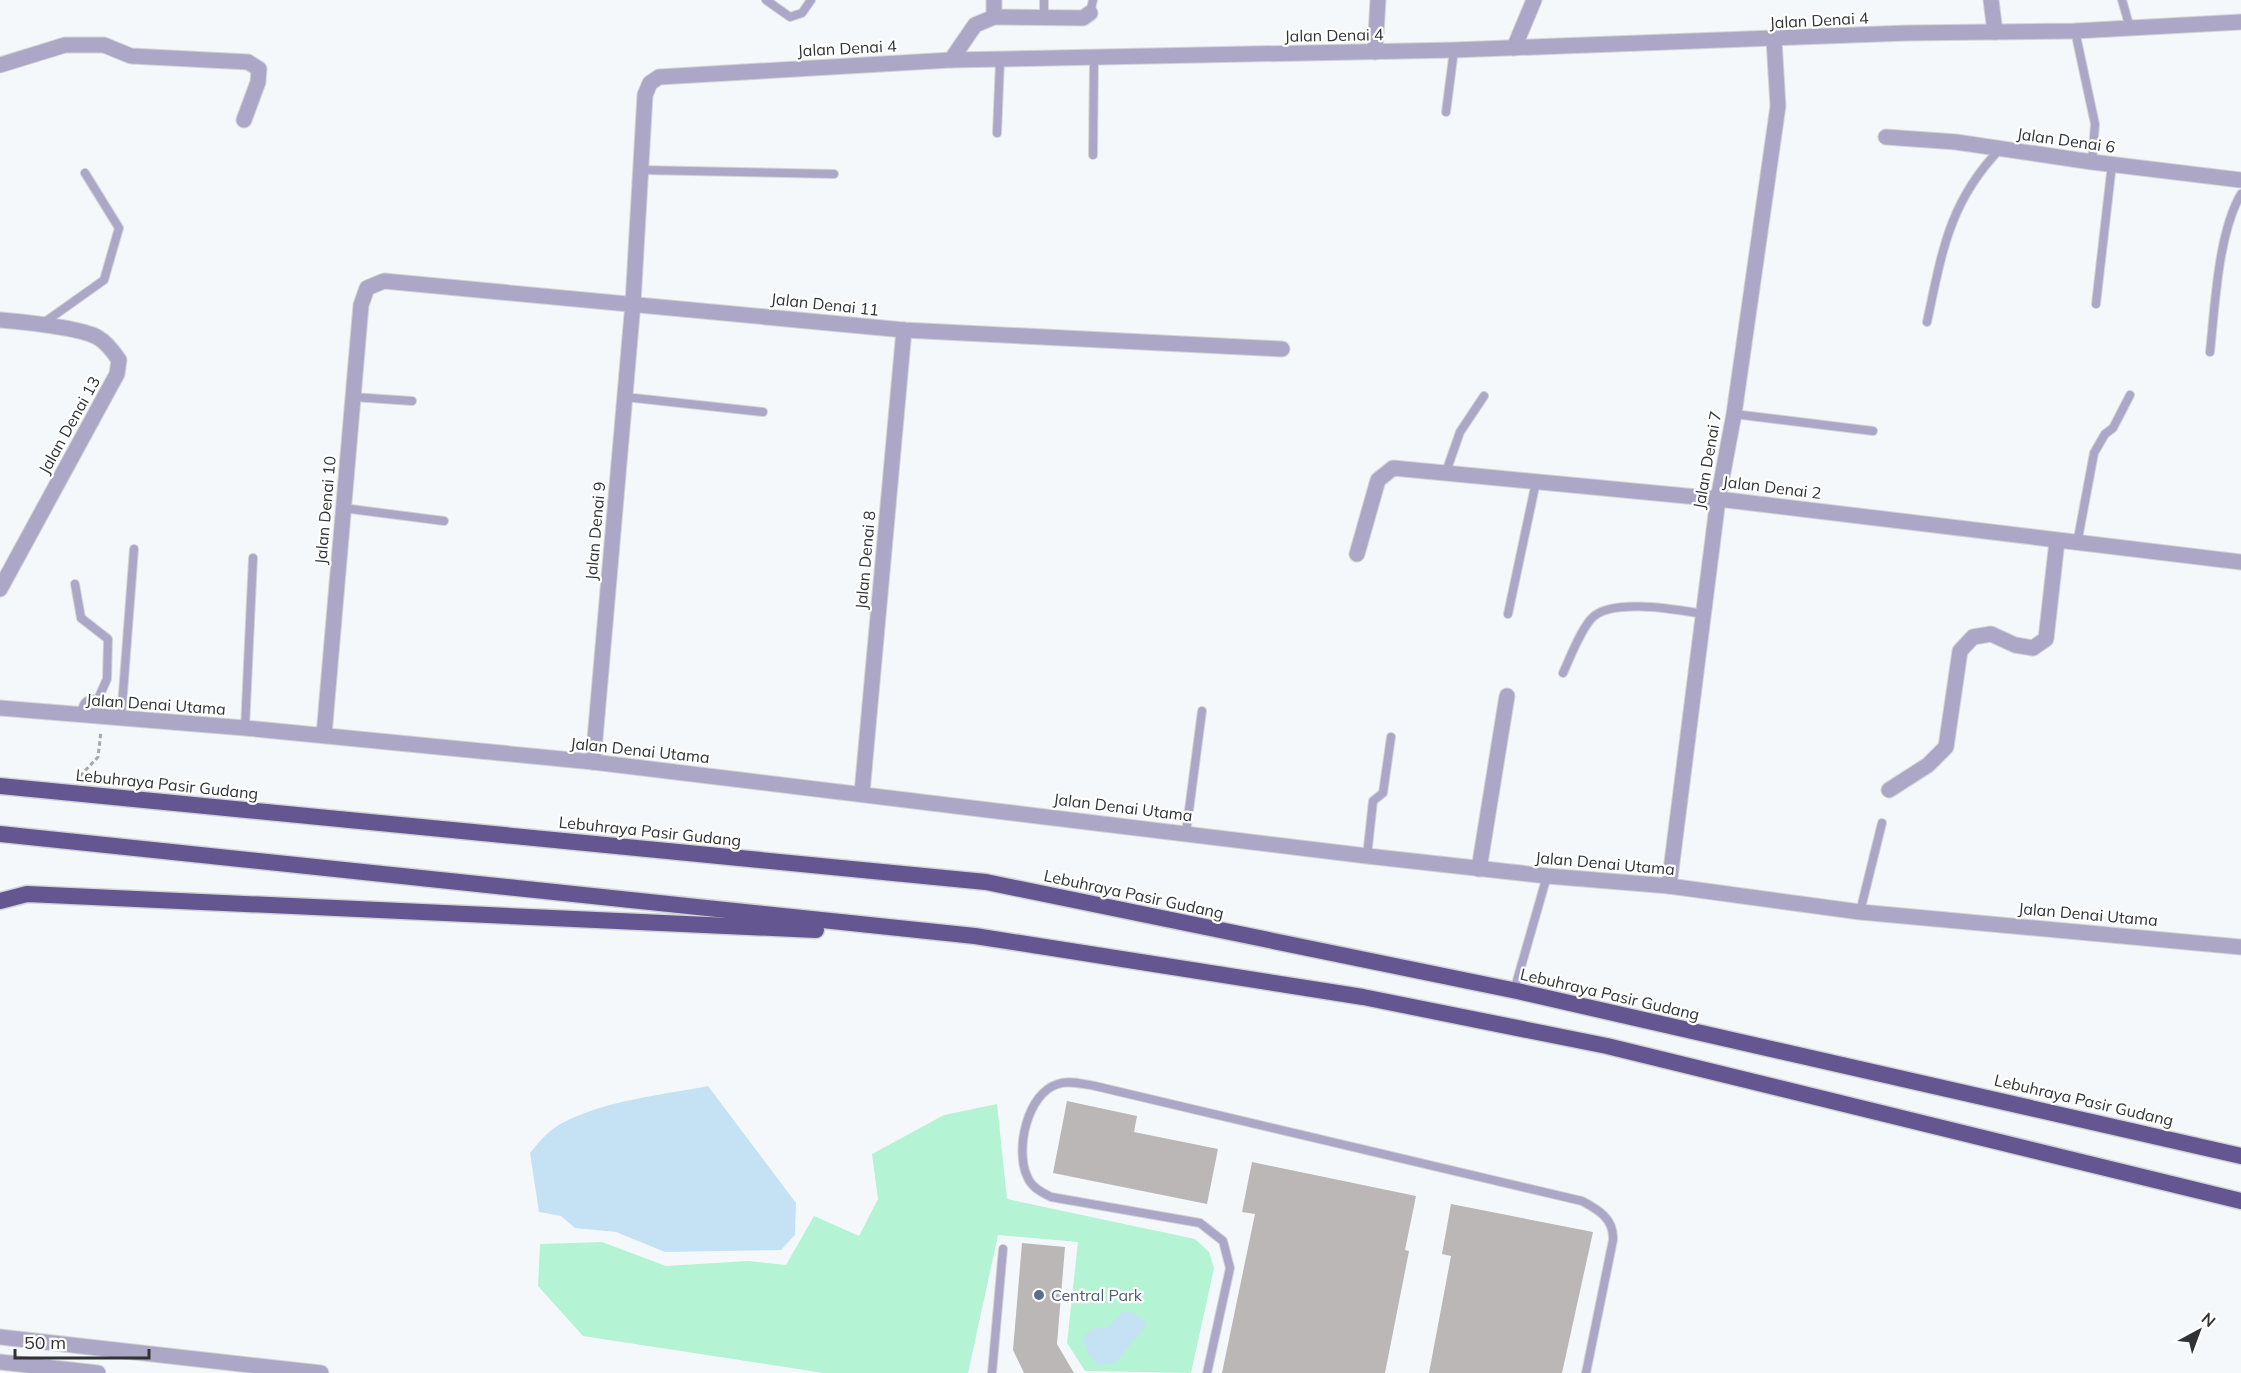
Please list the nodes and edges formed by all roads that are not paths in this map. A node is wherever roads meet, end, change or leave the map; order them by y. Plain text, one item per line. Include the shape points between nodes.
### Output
1 (766, 0) edge
2 (811, 0) edge
3 (994, 0) edge
4 (1044, 0) edge
5 (1378, 0) edge
6 (1534, 0) edge
7 (1990, 0) edge
8 (2122, 0) edge
9 (1091, 7) edge
10 (994, 17) junction
11 (1044, 18) junction
12 (2241, 22) edge
13 (2130, 28) junction
14 (2075, 31) junction
15 (1995, 32) junction
16 (1774, 40) junction
17 (1514, 48) junction
18 (1454, 50) junction
19 (1375, 52) junction
20 (1094, 58) junction
21 (951, 60) junction
22 (1000, 61) junction
23 (0, 65) edge
24 (1446, 112) dead end
25 (244, 120) dead end
26 (997, 132) dead end
27 (1886, 137) dead end
28 (2000, 149) junction
29 (1092, 155) dead end
30 (2092, 162) junction
31 (2112, 164) junction
32 (640, 170) junction
33 (86, 173) dead end
34 (834, 174) dead end
35 (2241, 180) edge
36 (2241, 194) edge
37 (367, 288) joint
38 (633, 303) junction
39 (2096, 304) dead end
40 (0, 320) edge
41 (1928, 322) dead end
42 (41, 325) junction
43 (904, 330) junction
44 (1282, 349) dead end
45 (2210, 352) dead end
46 (2130, 395) dead end
47 (1484, 396) dead end
48 (353, 397) junction
49 (625, 397) junction
50 (412, 401) dead end
51 (763, 412) dead end
52 (1734, 414) junction
53 (1873, 431) dead end
54 (1446, 472) junction
55 (1536, 482) junction
56 (1718, 499) junction
57 (343, 508) junction
58 (444, 521) dead end
59 (2056, 541) junction
60 (2077, 544) junction
61 (134, 549) dead end
62 (1357, 554) dead end
63 (253, 558) dead end
64 (2241, 562) edge
65 (75, 584) dead end
66 (0, 589) edge
67 (1508, 614) dead end
68 (1704, 614) junction
69 (1563, 673) dead end
70 (1507, 696) dead end
71 (0, 708) edge
72 (1202, 711) dead end
73 (80, 716) junction
74 (121, 719) junction
75 (245, 728) junction
76 (324, 735) junction
77 (1391, 737) dead end
78 (592, 762) junction
79 (0, 786) edge
80 (1889, 790) dead end
81 (862, 793) junction
82 (1882, 822) dead end
83 (1186, 833) junction
84 (0, 834) edge
85 (1367, 856) junction
86 (1479, 869) junction
87 (1547, 876) junction
88 (1670, 886) junction
89 (0, 901) edge
90 (1860, 912) junction
91 (975, 936) junction
92 (2241, 947) edge
93 (1514, 991) junction
94 (2241, 1156) edge
95 (2241, 1201) edge
96 (1003, 1249) dead end
97 (0, 1337) edge
98 (0, 1362) edge
99 (98, 1373) edge
100 (321, 1373) edge
101 (992, 1373) edge
102 (1207, 1373) edge
103 (1586, 1373) edge

1 - 2 lane via 790,17 802,13
3 - 10 street
4 - 11 lane
5 - 19 street
6 - 17 street
7 - 15 street
8 - 13 lane
9 - 11 street via 1083,18
10 - 11 street
10 - 21 street via 975,25
12 - 13 street, Jalan Denai 4
13 - 14 street, Jalan Denai 4
14 - 15 street, Jalan Denai 4
14 - 30 lane via 2095,124
15 - 16 street, Jalan Denai 4
16 - 17 street, Jalan Denai 4
16 - 52 street, Jalan Denai 7 via 1778,106
17 - 18 street, Jalan Denai 4
18 - 19 street, Jalan Denai 4
18 - 24 lane
19 - 20 street, Jalan Denai 4
20 - 22 street, Jalan Denai 4
20 - 29 lane
21 - 22 street, Jalan Denai 4
21 - 32 street, Jalan Denai 4 via 659,77 650,83 645,95
22 - 26 lane
23 - 25 street via 65,45 104,45 131,56 248,62 259,69
27 - 28 street, Jalan Denai 6
28 - 30 street, Jalan Denai 6
28 - 41 lane via 1969,186 1943,244
30 - 31 street, Jalan Denai 6
31 - 35 street, Jalan Denai 6
31 - 39 lane
32 - 34 lane
32 - 38 street, Jalan Denai 4
33 - 42 lane via 119,228 104,280
36 - 45 lane via 2224,243
37 - 38 street, Jalan Denai 11 via 384,281
37 - 48 street, Jalan Denai 10 via 361,305
38 - 43 street, Jalan Denai 11
38 - 49 street, Jalan Denai 9
40 - 42 street, Jalan Denai 13
42 - 66 street, Jalan Denai 13 via 96,336 119,360 117,374
43 - 44 street, Jalan Denai 11
43 - 81 street, Jalan Denai 8
46 - 60 lane via 2094,453
47 - 54 lane via 1460,432
48 - 50 lane
48 - 57 street, Jalan Denai 10
49 - 51 lane
49 - 78 street, Jalan Denai 9
52 - 53 lane
52 - 56 street, Jalan Denai 7
54 - 55 street, Jalan Denai 2
54 - 62 street, Jalan Denai 2 via 1393,468 1384,473 1374,490
55 - 56 street, Jalan Denai 2
55 - 67 lane
56 - 59 street, Jalan Denai 2
56 - 68 street, Jalan Denai 7
57 - 58 lane
57 - 76 street, Jalan Denai 10
59 - 60 street, Jalan Denai 2
59 - 80 street via 2046,639 2033,648 1990,634 1973,637 1960,651 1946,747 1928,765
60 - 64 street, Jalan Denai 2
61 - 74 lane
63 - 75 lane
65 - 73 lane via 81,618 108,639 107,679 98,699 84,703
68 - 69 lane via 1638,606 1603,613 1592,618
68 - 88 street, Jalan Denai 7
70 - 86 street
71 - 73 street, Jalan Denai Utama
72 - 83 lane
73 - 74 street, Jalan Denai Utama
74 - 75 street, Jalan Denai Utama
75 - 76 street, Jalan Denai Utama
76 - 78 street, Jalan Denai Utama
77 - 85 lane via 1383,793 1373,801
78 - 81 street, Jalan Denai Utama
79 - 93 highway, Lebuhraya Pasir Gudang via 986,882
81 - 83 street, Jalan Denai Utama
82 - 90 lane
83 - 85 street, Jalan Denai Utama
84 - 91 highway
85 - 86 street, Jalan Denai Utama
86 - 87 street, Jalan Denai Utama
87 - 88 street, Jalan Denai Utama
87 - 93 lane
88 - 90 street, Jalan Denai Utama
89 - 91 highway via 27,894
90 - 92 street, Jalan Denai Utama
91 - 95 highway via 1363,997 1607,1046
93 - 94 highway, Lebuhraya Pasir Gudang
96 - 101 lane
97 - 100 street
98 - 99 street
102 - 103 lane via 1230,1268 1223,1241 1200,1223 1051,1197 1038,1190 1023,1166 1026,1124 1033,1105 1058,1083 1095,1086 1582,1201 1599,1210 1613,1230 1613,1240

